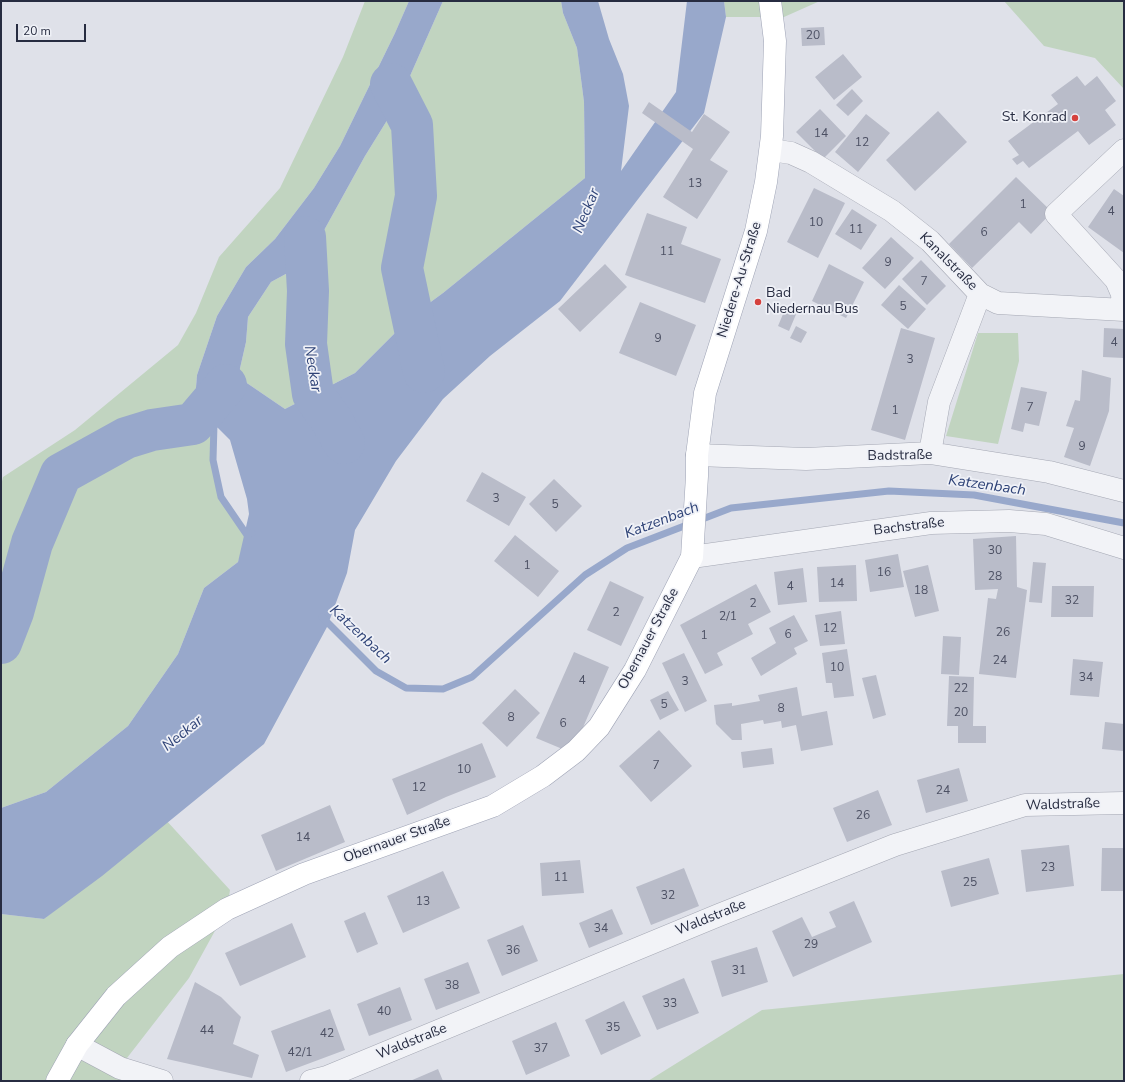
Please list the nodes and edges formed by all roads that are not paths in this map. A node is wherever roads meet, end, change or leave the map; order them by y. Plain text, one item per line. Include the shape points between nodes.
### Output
1 (770, 1) edge
2 (771, 150) junction
3 (1124, 150) edge
4 (980, 294) junction
5 (1124, 310) edge
6 (930, 453) junction
7 (697, 455) junction
8 (1124, 491) edge
9 (1124, 548) edge
10 (692, 557) junction
11 (1124, 803) edge
12 (78, 1045) junction
13 (57, 1081) edge
14 (162, 1081) edge
15 (310, 1081) edge

1 - 2 main road, Niedere-Au-Straße via 775,41
2 - 4 street, Kanalstraße via 791,153 811,162 892,211 930,241
2 - 7 main road, Niedere-Au-Straße via 756,231 705,393
3 - 5 street via 1056,214 1116,280 1122,294
4 - 5 street via 998,303
4 - 6 street, Kanalstraße via 939,402
6 - 7 street, Badstraße via 806,459
6 - 8 street, Badstraße via 1049,472
7 - 10 main road, Niedere-Au-Straße
9 - 10 street, Bachstraße via 1046,524 1001,521 931,522
10 - 12 main road, Obernauer Straße via 635,670 599,726 576,751 543,776 493,806 304,874 226,909 170,947 116,996
11 - 15 street, Waldstraße via 1025,805 895,845 719,914 327,1077
12 - 13 main road, Obernauer Straße
12 - 14 street via 120,1068

